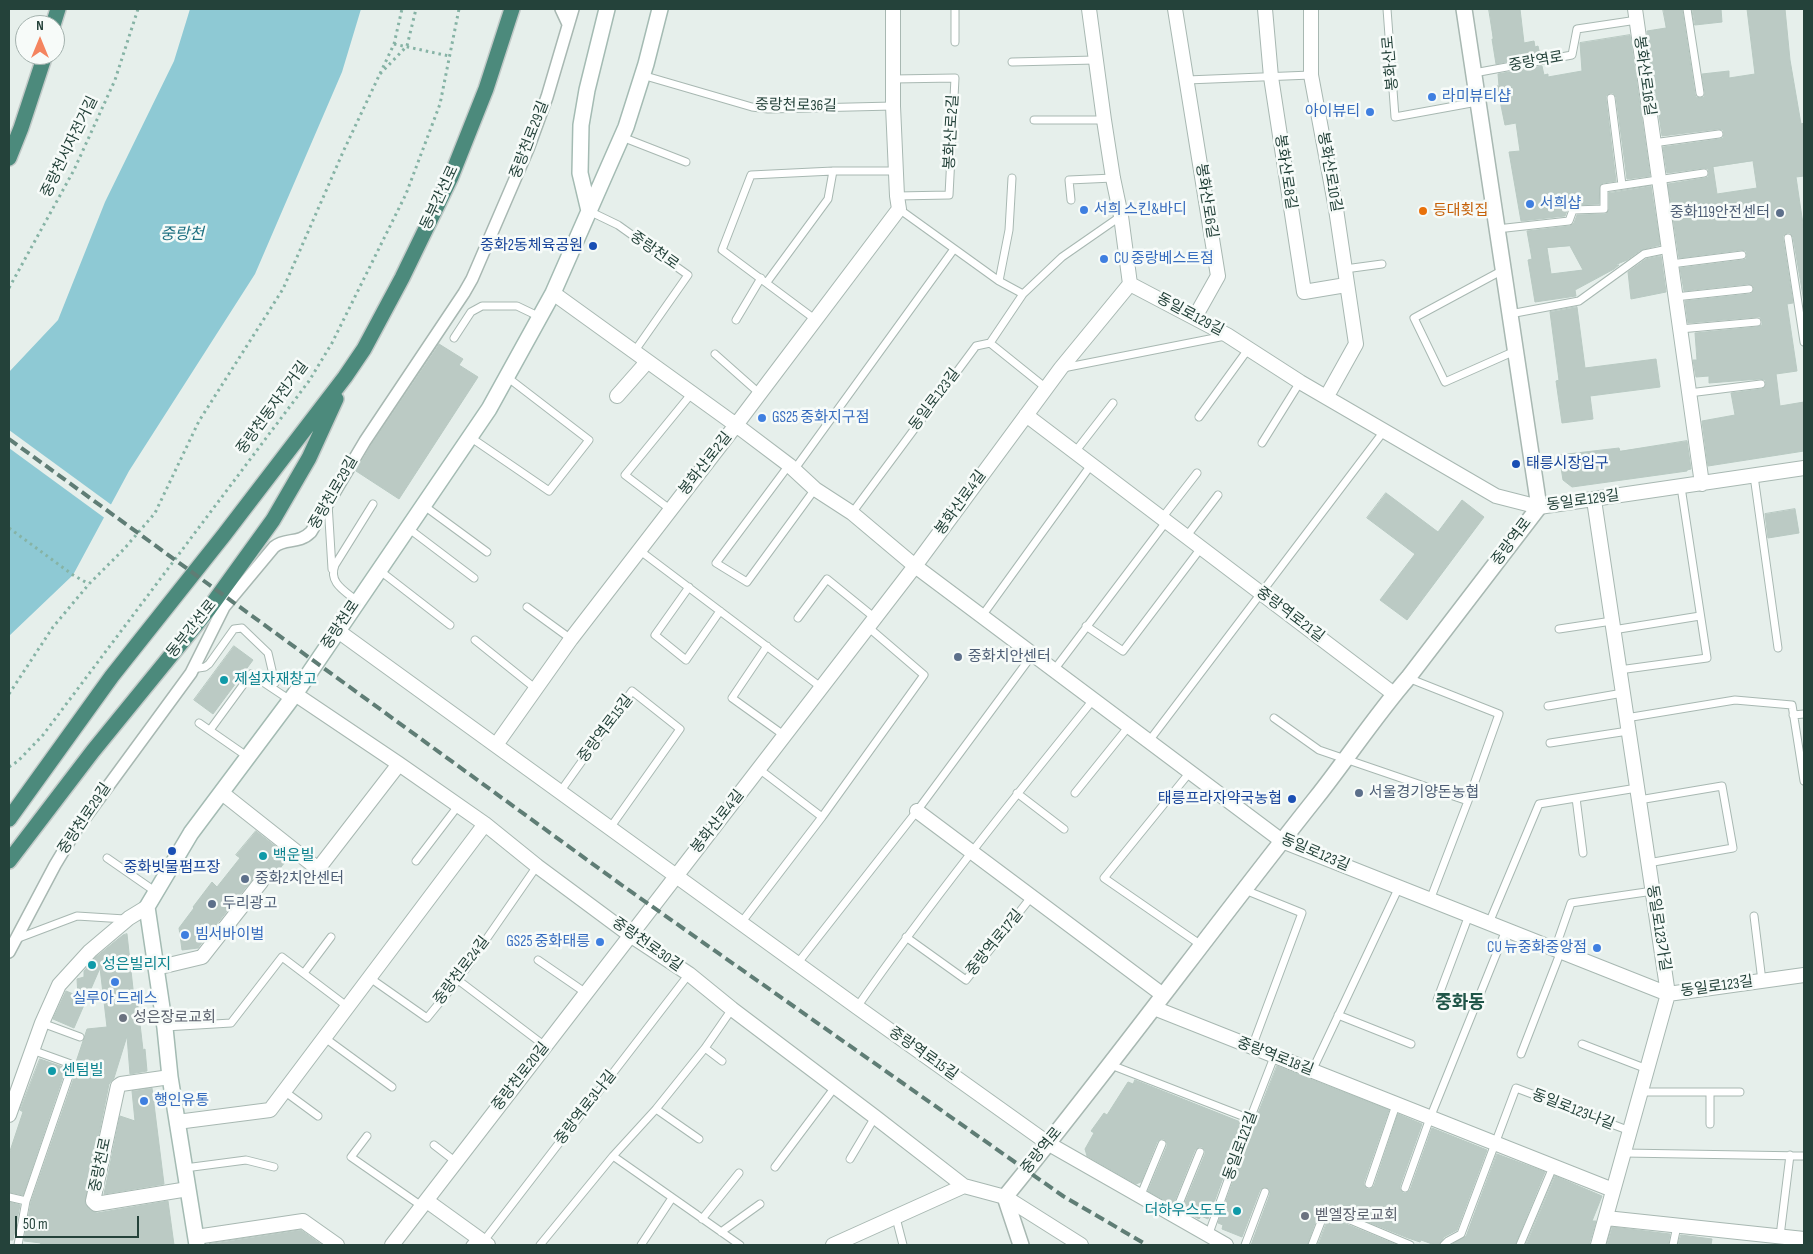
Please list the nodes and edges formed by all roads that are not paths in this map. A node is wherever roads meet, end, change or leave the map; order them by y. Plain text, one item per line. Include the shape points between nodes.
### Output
1 (512, 9) edge
2 (560, 9) edge
3 (573, 9) edge
4 (607, 9) edge
5 (660, 9) edge
6 (892, 9) edge
7 (955, 9) edge
8 (1088, 9) edge
9 (1175, 9) edge
10 (1266, 9) edge
11 (1311, 9) edge
12 (1386, 9) edge
13 (1464, 9) edge
14 (1688, 9) edge
15 (1636, 14) edge
16 (568, 24) junction
17 (955, 42) dead end
18 (1096, 60) junction
19 (1012, 62) dead end
20 (42, 65) edge
21 (1474, 73) junction
22 (642, 75) junction
23 (1311, 75) junction
24 (1270, 77) junction
25 (894, 79) junction
26 (1187, 80) junction
27 (1700, 93) dead end
28 (1611, 98) dead end
29 (1477, 102) junction
30 (893, 106) junction
31 (1034, 120) dead end
32 (1104, 120) junction
33 (21, 128) junction
34 (1719, 134) dead end
35 (622, 137) junction
36 (1653, 143) junction
37 (9, 149) edge
38 (9, 158) edge
39 (686, 162) dead end
40 (833, 171) junction
41 (896, 171) junction
42 (1704, 173) dead end
43 (1012, 178) dead end
44 (1113, 178) junction
45 (1659, 180) junction
46 (1622, 185) junction
47 (1071, 200) dead end
48 (898, 202) junction
49 (589, 211) junction
50 (1121, 216) junction
51 (1497, 229) junction
52 (1788, 238) dead end
53 (954, 249) junction
54 (1668, 249) junction
55 (1742, 255) dead end
56 (1382, 264) dead end
57 (1671, 264) junction
58 (1345, 269) junction
59 (1503, 270) junction
60 (764, 280) junction
61 (999, 281) junction
62 (1130, 284) junction
63 (1346, 285) junction
64 (1750, 289) dead end
65 (553, 293) junction
66 (1023, 294) junction
67 (1675, 297) junction
68 (1801, 308) edge
69 (1510, 314) junction
70 (540, 317) junction
71 (1195, 317) junction
72 (736, 320) dead end
73 (816, 320) junction
74 (1757, 322) dead end
75 (1680, 329) junction
76 (1227, 335) junction
77 (454, 338) dead end
78 (1804, 342) edge
79 (990, 343) junction
80 (1249, 348) junction
81 (1515, 351) junction
82 (634, 352) junction
83 (715, 354) dead end
84 (648, 362) junction
85 (1061, 368) junction
86 (345, 377) junction
87 (506, 377) junction
88 (1300, 382) junction
89 (1761, 384) dead end
90 (1046, 388) junction
91 (692, 393) junction
92 (759, 393) junction
93 (1689, 393) junction
94 (616, 396) dead end
95 (1327, 396) junction
96 (1113, 403) dead end
97 (1026, 415) junction
98 (1199, 417) dead end
99 (736, 425) junction
100 (1384, 431) junction
101 (470, 437) junction
102 (1262, 443) dead end
103 (1075, 452) junction
104 (1091, 465) junction
105 (791, 468) junction
106 (1804, 468) edge
107 (1197, 473) dead end
108 (1754, 476) junction
109 (1702, 484) junction
110 (1681, 487) junction
111 (815, 489) junction
112 (1218, 495) dead end
113 (1594, 500) junction
114 (328, 503) junction
115 (373, 504) dead end
116 (423, 505) junction
117 (1539, 508) junction
118 (671, 510) junction
119 (852, 513) junction
120 (1164, 520) junction
121 (408, 527) junction
122 (1186, 537) junction
123 (1201, 548) junction
124 (638, 550) junction
125 (487, 552) dead end
126 (915, 566) junction
127 (379, 570) junction
128 (332, 572) junction
129 (474, 578) dead end
130 (689, 587) junction
131 (1261, 593) junction
132 (358, 602) junction
133 (527, 607) dead end
134 (720, 611) junction
135 (982, 616) junction
136 (1700, 616) junction
137 (798, 618) dead end
138 (871, 622) junction
139 (450, 625) dead end
140 (1086, 626) junction
141 (1612, 626) junction
142 (1559, 629) dead end
143 (338, 631) junction
144 (571, 639) junction
145 (475, 640) dead end
146 (767, 646) junction
147 (1778, 648) dead end
148 (1034, 653) junction
149 (192, 670) junction
150 (1054, 670) junction
151 (1619, 670) junction
152 (1408, 678) junction
153 (276, 683) dead end
154 (822, 688) junction
155 (536, 689) junction
156 (1623, 693) junction
157 (1394, 694) junction
158 (293, 697) junction
159 (1094, 700) junction
160 (1548, 706) dead end
161 (1804, 714) edge
162 (1794, 716) junction
163 (1274, 718) dead end
164 (199, 723) dead end
165 (1627, 724) junction
166 (1129, 726) junction
167 (210, 730) junction
168 (785, 736) junction
169 (1149, 742) junction
170 (1550, 743) dead end
171 (496, 745) junction
172 (248, 757) junction
173 (1346, 760) junction
174 (399, 764) junction
175 (759, 769) junction
176 (1190, 772) junction
177 (1804, 781) edge
178 (560, 792) junction
179 (222, 793) junction
180 (1018, 793) junction
181 (1075, 794) dead end
182 (1638, 794) junction
183 (1576, 798) junction
184 (1468, 801) junction
185 (458, 806) junction
186 (917, 811) junction
187 (822, 817) junction
188 (9, 819) edge
189 (484, 824) junction
190 (610, 828) junction
191 (1064, 829) dead end
192 (1282, 841) junction
193 (971, 853) junction
194 (1583, 853) dead end
195 (107, 858) dead end
196 (9, 861) edge
197 (416, 861) dead end
198 (1648, 863) junction
199 (537, 866) junction
200 (676, 876) junction
201 (261, 882) dead end
202 (1399, 887) junction
203 (1245, 890) junction
204 (1652, 891) junction
205 (156, 892) junction
206 (1032, 896) junction
207 (1430, 900) junction
208 (147, 907) junction
209 (1469, 915) junction
210 (1754, 916) dead end
211 (129, 918) junction
212 (741, 923) junction
213 (1489, 923) junction
214 (1506, 930) junction
215 (630, 935) junction
216 (331, 937) dead end
217 (906, 937) junction
218 (15, 939) junction
219 (1202, 946) junction
220 (1558, 950) junction
221 (9, 952) edge
222 (538, 960) dead end
223 (797, 964) junction
224 (156, 968) junction
225 (304, 973) junction
226 (689, 974) junction
227 (1804, 974) edge
228 (370, 978) junction
229 (458, 980) junction
230 (1762, 981) junction
231 (586, 993) junction
232 (1668, 994) junction
233 (1163, 996) junction
234 (1437, 1000) dead end
235 (348, 1007) junction
236 (857, 1007) junction
237 (1154, 1008) junction
238 (732, 1009) junction
239 (1338, 1016) junction
240 (42, 1023) junction
241 (165, 1028) junction
242 (80, 1037) dead end
243 (325, 1038) junction
244 (1412, 1044) dead end
245 (1582, 1044) dead end
246 (545, 1046) junction
247 (704, 1048) junction
248 (1251, 1048) junction
249 (32, 1050) junction
250 (1521, 1054) dead end
251 (1274, 1056) junction
252 (722, 1062) dead end
253 (1111, 1065) junction
254 (1647, 1069) junction
255 (1312, 1071) junction
256 (170, 1076) junction
257 (392, 1087) dead end
258 (835, 1087) junction
259 (284, 1091) junction
260 (1641, 1092) junction
261 (1710, 1092) junction
262 (1740, 1092) dead end
263 (1396, 1105) junction
264 (656, 1108) junction
265 (9, 1115) edge
266 (318, 1116) dead end
267 (876, 1117) junction
268 (1430, 1118) junction
269 (1250, 1120) junction
270 (178, 1122) junction
271 (1710, 1124) dead end
272 (1630, 1131) junction
273 (367, 1136) dead end
274 (699, 1139) dead end
275 (1049, 1144) junction
276 (1162, 1144) dead end
277 (1495, 1144) junction
278 (434, 1145) dead end
279 (1200, 1152) dead end
280 (1624, 1153) junction
281 (1790, 1155) junction
282 (613, 1156) junction
283 (1804, 1156) edge
284 (850, 1160) dead end
285 (456, 1162) junction
286 (274, 1167) dead end
287 (775, 1167) dead end
288 (1553, 1167) junction
289 (185, 1168) junction
290 (739, 1173) dead end
291 (1368, 1184) dead end
292 (964, 1186) junction
293 (1405, 1188) dead end
294 (188, 1189) junction
295 (1613, 1190) junction
296 (1265, 1192) dead end
297 (9, 1197) edge
298 (1005, 1197) junction
299 (672, 1198) junction
300 (1140, 1198) junction
301 (26, 1200) junction
302 (425, 1204) junction
303 (760, 1204) dead end
304 (1174, 1216) junction
305 (896, 1218) junction
306 (1606, 1218) junction
307 (702, 1219) junction
308 (1677, 1226) junction
309 (721, 1232) junction
310 (1208, 1236) junction
311 (1780, 1236) junction
312 (1804, 1239) edge
313 (196, 1241) edge
314 (479, 1242) edge
315 (853, 1242) edge
316 (18, 1245) edge
317 (337, 1245) edge
318 (392, 1245) edge
319 (540, 1245) edge
320 (642, 1245) edge
321 (740, 1245) edge
322 (833, 1245) edge
323 (904, 1245) edge
324 (1021, 1245) edge
325 (1081, 1245) edge
326 (1226, 1245) edge
327 (1245, 1245) edge
328 (1312, 1245) edge
329 (1410, 1245) edge
330 (1444, 1245) edge
331 (1520, 1245) edge
332 (1598, 1245) edge
333 (1673, 1245) edge

1 - 86 highway, 동부간선로 via 486,89 451,177 402,278
2 - 16 street
3 - 16 street, 중랑천로29길
4 - 49 main road via 587,90 581,132 580,173
5 - 22 main road, 중랑천로
6 - 25 street
7 - 17 lane
8 - 18 street
9 - 26 street, 봉화산로6길
10 - 24 street, 봉화산로8길
11 - 23 street, 봉화산로10길
12 - 29 lane, 봉화산로 via 1395,117
13 - 21 main road, 중랑역로
14 - 27 lane
15 - 21 lane, 중랑역로 via 1576,29 1572,55
15 - 36 street, 봉화산로16길
16 - 114 street, 중랑천로29길 via 528,149 472,279
18 - 19 lane
18 - 32 street
20 - 33 highway
21 - 29 main road, 중랑역로
22 - 30 lane, 중랑천로36길 via 768,109
22 - 35 main road, 중랑천로
23 - 24 lane
23 - 58 street, 봉화산로10길
24 - 26 lane
24 - 63 street, 봉화산로8길 via 1304,292
25 - 30 street
25 - 48 lane, 봉화산로2길 via 955,78 949,195
26 - 71 street, 봉화산로6길 via 1218,276
28 - 46 lane
29 - 51 main road, 중랑역로
30 - 41 street
31 - 32 lane
32 - 44 street
33 - 37 highway
33 - 38 highway
34 - 36 lane
35 - 39 lane
35 - 49 main road, 중랑천로
36 - 45 street, 봉화산로16길
40 - 41 lane
40 - 60 lane via 828,199
40 - 60 lane via 751,175 722,250
41 - 48 street
42 - 45 lane
43 - 61 lane via 1009,230
44 - 47 lane via 1069,180
44 - 50 street
45 - 46 lane
45 - 54 street, 봉화산로16길
46 - 51 lane via 1604,188 1604,209 1574,210 1569,221
48 - 53 lane
48 - 73 street, 봉화산로2길
49 - 65 main road, 중랑천로
49 - 82 lane, 중랑천로 via 618,225 688,275
50 - 62 street
50 - 66 lane via 1062,257
51 - 59 main road, 중랑역로
52 - 68 lane
53 - 61 lane
53 - 105 lane
54 - 57 street, 봉화산로16길
54 - 69 lane via 1644,254 1579,301
55 - 57 lane
56 - 58 lane
57 - 67 street, 봉화산로16길
58 - 63 street, 봉화산로10길
59 - 69 main road, 중랑역로
59 - 81 lane via 1414,318 1445,382
60 - 72 lane
60 - 73 lane
61 - 66 lane
62 - 71 street, 동일로129길
62 - 85 street, 봉화산로4길
63 - 95 street, 봉화산로10길 via 1356,344
64 - 67 lane
65 - 70 main road, 중랑천로
65 - 82 street, 동일로123길
66 - 79 lane, 동일로123길
67 - 75 street, 봉화산로16길
68 - 78 lane
69 - 81 main road, 중랑역로
70 - 77 lane via 517,306 482,306 471,312
70 - 87 main road, 중랑천로
71 - 76 street, 동일로129길
73 - 92 street, 봉화산로2길
74 - 75 lane
75 - 93 street, 봉화산로16길
76 - 80 street, 동일로129길
76 - 85 lane
79 - 90 lane
79 - 119 lane, 동일로123길 via 976,346
80 - 88 street, 동일로129길
80 - 98 lane
81 - 117 main road, 중랑역로
82 - 84 street, 동일로123길
83 - 92 lane
84 - 91 street, 동일로123길
84 - 94 street
85 - 90 street, 봉화산로4길
86 - 188 highway, 동부간선로 via 112,676
86 - 196 highway, 동부간선로 via 310,458 273,520 208,610 93,750
87 - 101 main road, 중랑천로
87 - 101 lane via 589,440 549,491
88 - 95 street, 동일로129길
88 - 102 lane
89 - 93 lane
90 - 97 street, 봉화산로4길
91 - 99 street, 동일로123길
91 - 118 lane, 봉화산로2길 via 625,475
92 - 99 street, 봉화산로2길
93 - 109 street, 봉화산로16길
95 - 100 street, 동일로129길
96 - 103 lane
97 - 103 street, 중랑역로21길
97 - 126 street, 봉화산로4길
99 - 105 street, 동일로123길
99 - 118 street, 봉화산로2길
100 - 117 street, 동일로129길 via 1496,496
100 - 131 lane
101 - 116 main road, 중랑천로
103 - 104 street, 중랑역로21길
104 - 120 street, 중랑역로21길
104 - 135 lane
105 - 111 street, 동일로123길
105 - 111 lane via 716,563 747,582
106 - 108 street, 동일로129길
107 - 120 lane
108 - 109 street, 동일로129길
108 - 147 lane
109 - 110 street, 동일로129길
110 - 113 street, 동일로129길
110 - 136 lane
111 - 119 street, 동일로123길
112 - 122 lane
113 - 117 street, 동일로129길
113 - 141 street, 동일로123가길
114 - 128 lane
114 - 149 street, 중랑천로29길 via 303,540 282,542 274,547 224,607
115 - 128 lane
116 - 121 main road, 중랑천로
116 - 125 lane
117 - 152 main road, 중랑역로
118 - 124 street, 봉화산로2길
119 - 126 street, 동일로123길
120 - 122 street, 중랑역로21길
120 - 140 lane
121 - 127 main road, 중랑천로
121 - 129 lane
122 - 123 street, 중랑역로21길
123 - 131 street, 중랑역로21길
123 - 140 lane via 1123,651
124 - 130 lane
124 - 144 street, 봉화산로2길
126 - 135 street, 동일로123길
126 - 138 street, 봉화산로4길
127 - 132 main road, 중랑천로
127 - 139 lane
128 - 132 lane via 335,582
130 - 134 lane
130 - 134 lane via 655,635 686,660
131 - 157 street, 중랑역로21길
131 - 169 lane
132 - 143 main road, 중랑천로
133 - 144 lane
134 - 146 lane
135 - 148 street, 동일로123길
136 - 141 lane
136 - 151 lane via 1707,658
137 - 138 lane via 827,579
138 - 154 street, 봉화산로4길
138 - 187 lane via 924,675
140 - 150 lane
141 - 142 lane
141 - 151 street, 동일로123가길
143 - 158 main road, 중랑천로
143 - 171 street, 중랑역로15길
144 - 155 street, 봉화산로2길
145 - 155 lane
146 - 154 lane
146 - 168 lane via 732,698
148 - 150 street, 동일로123길
148 - 186 lane
149 - 153 lane via 209,664 234,629 242,628 268,653
149 - 218 street, 중랑천로29길 via 76,830
150 - 159 street, 동일로123길
151 - 156 street, 동일로123가길
152 - 157 main road, 중랑역로
152 - 184 lane via 1499,714
154 - 168 street, 봉화산로4길
155 - 171 street, 봉화산로2길
156 - 160 lane
156 - 165 street, 동일로123가길
157 - 173 main road, 중랑역로
158 - 167 lane via 251,674
158 - 172 main road, 중랑천로
158 - 174 street, 중랑천로30길
159 - 166 street, 동일로123길
159 - 180 lane
161 - 162 lane
162 - 165 lane via 1792,705 1735,700
162 - 177 lane
163 - 173 lane via 1319,750
164 - 167 lane
165 - 170 lane
165 - 182 street, 동일로123가길
166 - 169 street, 동일로123길
166 - 181 lane
167 - 172 lane
168 - 175 street, 봉화산로4길
169 - 176 street, 동일로123길
171 - 178 street, 중랑역로15길
172 - 179 main road, 중랑천로
173 - 184 lane
173 - 192 main road, 중랑역로
174 - 179 street via 318,867
174 - 185 street, 중랑천로30길
175 - 187 lane
175 - 200 street, 봉화산로4길
176 - 192 street, 동일로123길
176 - 219 lane via 1104,878
178 - 190 street, 중랑역로15길
178 - 190 lane, 중랑역로15길 via 632,691 680,729
179 - 205 main road, 중랑천로 via 191,833
180 - 191 lane
180 - 193 lane
182 - 183 lane, 동일로123가길
182 - 198 street, 동일로123가길
182 - 198 lane, 동일로123가길 via 1722,786 1733,848
183 - 194 lane
183 - 213 lane, 동일로123가길 via 1539,804
184 - 207 lane
185 - 189 street, 중랑천로30길
185 - 197 lane
186 - 193 street, 중랑역로17길
186 - 223 lane
187 - 212 lane
189 - 199 street, 중랑천로30길
189 - 228 street
190 - 200 street, 중랑역로15길
192 - 202 street, 동일로123길
192 - 203 main road, 중랑역로
193 - 206 street, 중랑역로17길
193 - 217 lane
195 - 205 lane
198 - 204 street, 동일로123가길
199 - 215 street, 중랑천로30길
199 - 229 lane, 중랑천로24길
200 - 212 street, 중랑역로15길
200 - 215 street, 중랑천로20길
201 - 224 street via 202,957
202 - 207 street, 동일로123길
202 - 239 lane
203 - 219 main road, 중랑역로
203 - 248 lane via 1302,913
204 - 220 lane via 1571,903
204 - 232 street, 동일로123가길
205 - 208 main road, 중랑천로
206 - 217 lane, 중랑역로17길 via 966,980
206 - 233 street, 중랑역로17길
207 - 209 street, 동일로123길
208 - 211 street
208 - 224 main road
209 - 213 street, 동일로123길
209 - 234 lane
210 - 230 lane, 동일로123길
211 - 218 lane via 77,916
211 - 240 street via 90,951 59,985
212 - 223 street, 중랑역로15길
213 - 214 street, 동일로123길
214 - 220 street, 동일로123길
214 - 268 lane
215 - 226 street, 중랑천로30길
215 - 231 street, 중랑천로20길
216 - 225 lane
217 - 236 lane
218 - 221 street, 중랑천로29길
219 - 233 main road, 중랑역로
220 - 232 street, 동일로123길
220 - 250 lane
222 - 231 lane
223 - 236 street, 중랑역로15길
224 - 241 main road
225 - 235 lane
225 - 241 lane via 282,957 231,1023
226 - 238 street, 중랑천로30길
226 - 314 lane, 중랑역로3나길
227 - 230 street, 동일로123길
228 - 229 lane, 중랑천로24길 via 427,1018
228 - 235 street
229 - 246 lane
230 - 232 street, 동일로123길
231 - 246 street, 중랑천로20길
232 - 254 street, 동일로123나길
233 - 237 main road, 중랑역로
235 - 243 street
236 - 275 street, 중랑역로15길
237 - 248 street, 중랑역로18길
237 - 253 main road, 중랑역로
238 - 247 lane
238 - 258 street, 중랑천로30길
239 - 244 lane
239 - 255 lane
240 - 242 lane
240 - 249 street
241 - 256 main road
243 - 257 lane
243 - 259 street
245 - 254 lane
246 - 285 street, 중랑천로20길
247 - 252 lane
247 - 264 lane
248 - 251 street, 중랑역로18길
249 - 265 street
249 - 301 lane via 72,1067
251 - 255 street, 중랑역로18길
251 - 269 lane, 동일로121길
253 - 269 lane
253 - 275 main road, 중랑역로
254 - 260 street, 동일로123나길
255 - 263 street, 중랑역로18길
256 - 270 main road
256 - 294 street, 중랑천로 via 118,1086 93,1201 96,1204
258 - 267 street, 중랑천로30길
258 - 287 lane
259 - 266 lane
259 - 270 street via 270,1110
260 - 261 lane
260 - 272 street, 동일로123나길
261 - 262 lane
261 - 271 lane
263 - 268 street, 중랑역로18길
263 - 291 lane
264 - 274 lane
264 - 282 lane
267 - 284 lane
267 - 292 street, 중랑천로30길
268 - 277 street, 중랑역로18길
268 - 293 lane
269 - 310 lane, 동일로121길
270 - 289 main road
272 - 277 lane, 동일로123나길 via 1516,1088
272 - 280 street, 동일로123나길
273 - 302 lane via 352,1157
275 - 298 main road, 중랑역로
275 - 300 street
276 - 300 lane
277 - 288 street, 중랑역로18길
277 - 330 lane via 1461,1234
278 - 285 lane
279 - 304 lane
280 - 281 lane
280 - 295 street, 동일로123나길
281 - 283 lane
281 - 311 lane
282 - 299 lane
282 - 319 lane
285 - 302 street, 중랑천로20길
286 - 289 lane via 246,1160
288 - 295 street, 중랑역로18길
288 - 331 lane
289 - 294 main road
290 - 307 lane
292 - 298 street, 중랑천로30길
292 - 305 street
294 - 313 main road
295 - 306 street, 동일로123나길
296 - 327 lane
297 - 301 lane
298 - 324 main road
298 - 325 street, 중랑천로30길
299 - 307 lane
299 - 320 lane
300 - 304 street
301 - 316 lane
302 - 314 street, 중랑역로3나길
302 - 318 street, 중랑천로20길
303 - 309 lane
304 - 310 street
305 - 315 street
305 - 323 lane
306 - 308 street
306 - 332 street, 동일로123나길
307 - 309 lane
308 - 311 street
308 - 333 lane
309 - 321 lane
310 - 326 street
311 - 312 street
313 - 317 street via 303,1221
315 - 322 street
328 - 329 lane via 1324,1214 1329,1212

